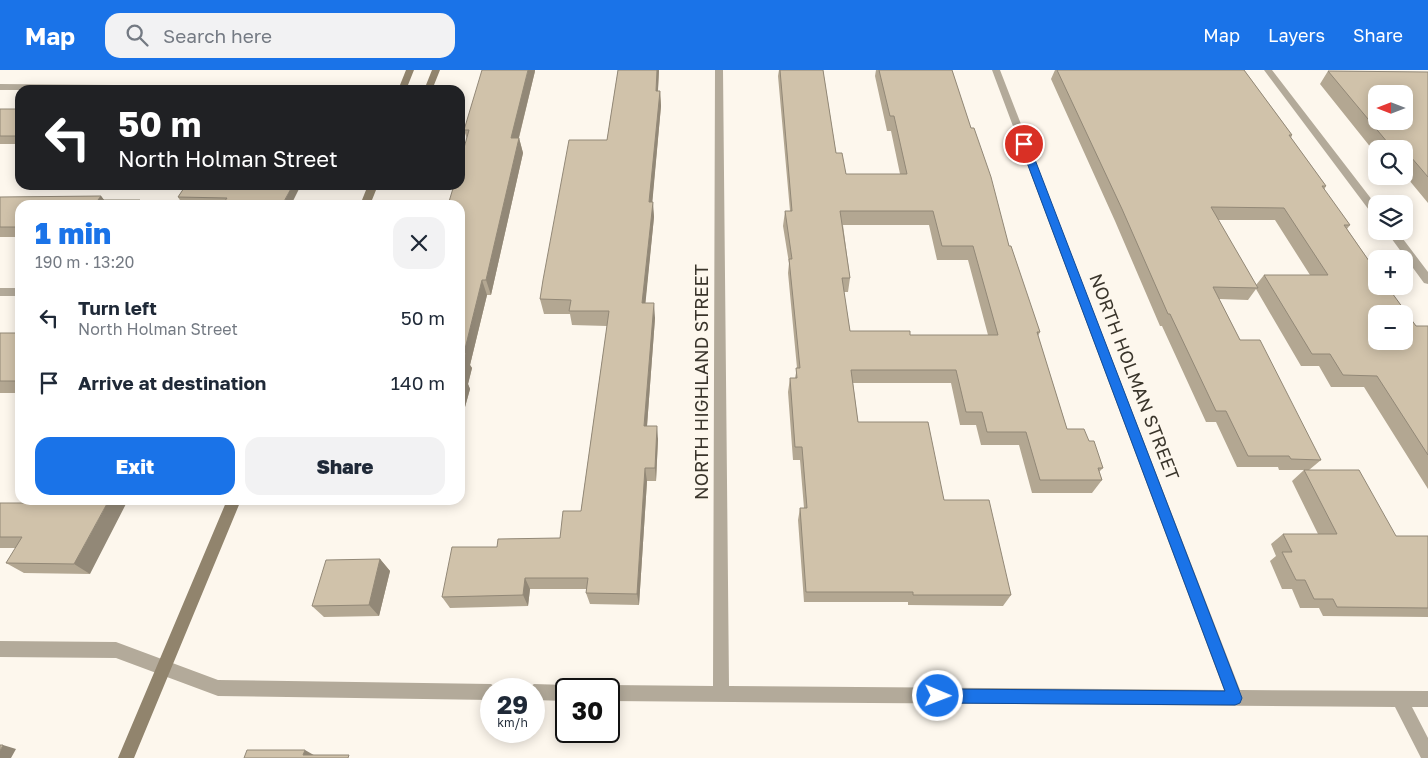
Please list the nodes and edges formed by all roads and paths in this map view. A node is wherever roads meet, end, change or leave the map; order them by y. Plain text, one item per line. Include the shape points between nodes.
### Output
1 (410, 70) edge
2 (436, 70) edge
3 (719, 70) edge
4 (996, 70) edge
5 (1268, 70) edge
6 (404, 85) edge
7 (430, 85) edge
8 (0, 88) edge
9 (15, 88) edge
10 (1368, 201) edge
11 (1398, 240) edge
12 (1428, 280) edge
13 (0, 292) edge
14 (15, 292) edge
15 (232, 505) edge
16 (0, 649) edge
17 (162, 668) junction
18 (480, 692) edge
19 (620, 693) edge
20 (720, 694) junction
21 (1235, 698) junction
22 (1400, 699) junction
23 (1428, 699) edge
24 (1428, 755) edge
25 (126, 758) edge

1 - 6 main road
2 - 7 main road
3 - 20 street, NORTH HIGHLAND STREET
4 - 21 street, NORTH HOLMAN STREET
5 - 10 street
8 - 9 street
11 - 12 street
13 - 14 street
15 - 17 main road
16 - 17 street via 116,650
17 - 18 street via 218,688
17 - 25 main road
19 - 20 street
20 - 21 street
21 - 22 street
22 - 23 street
22 - 24 street

